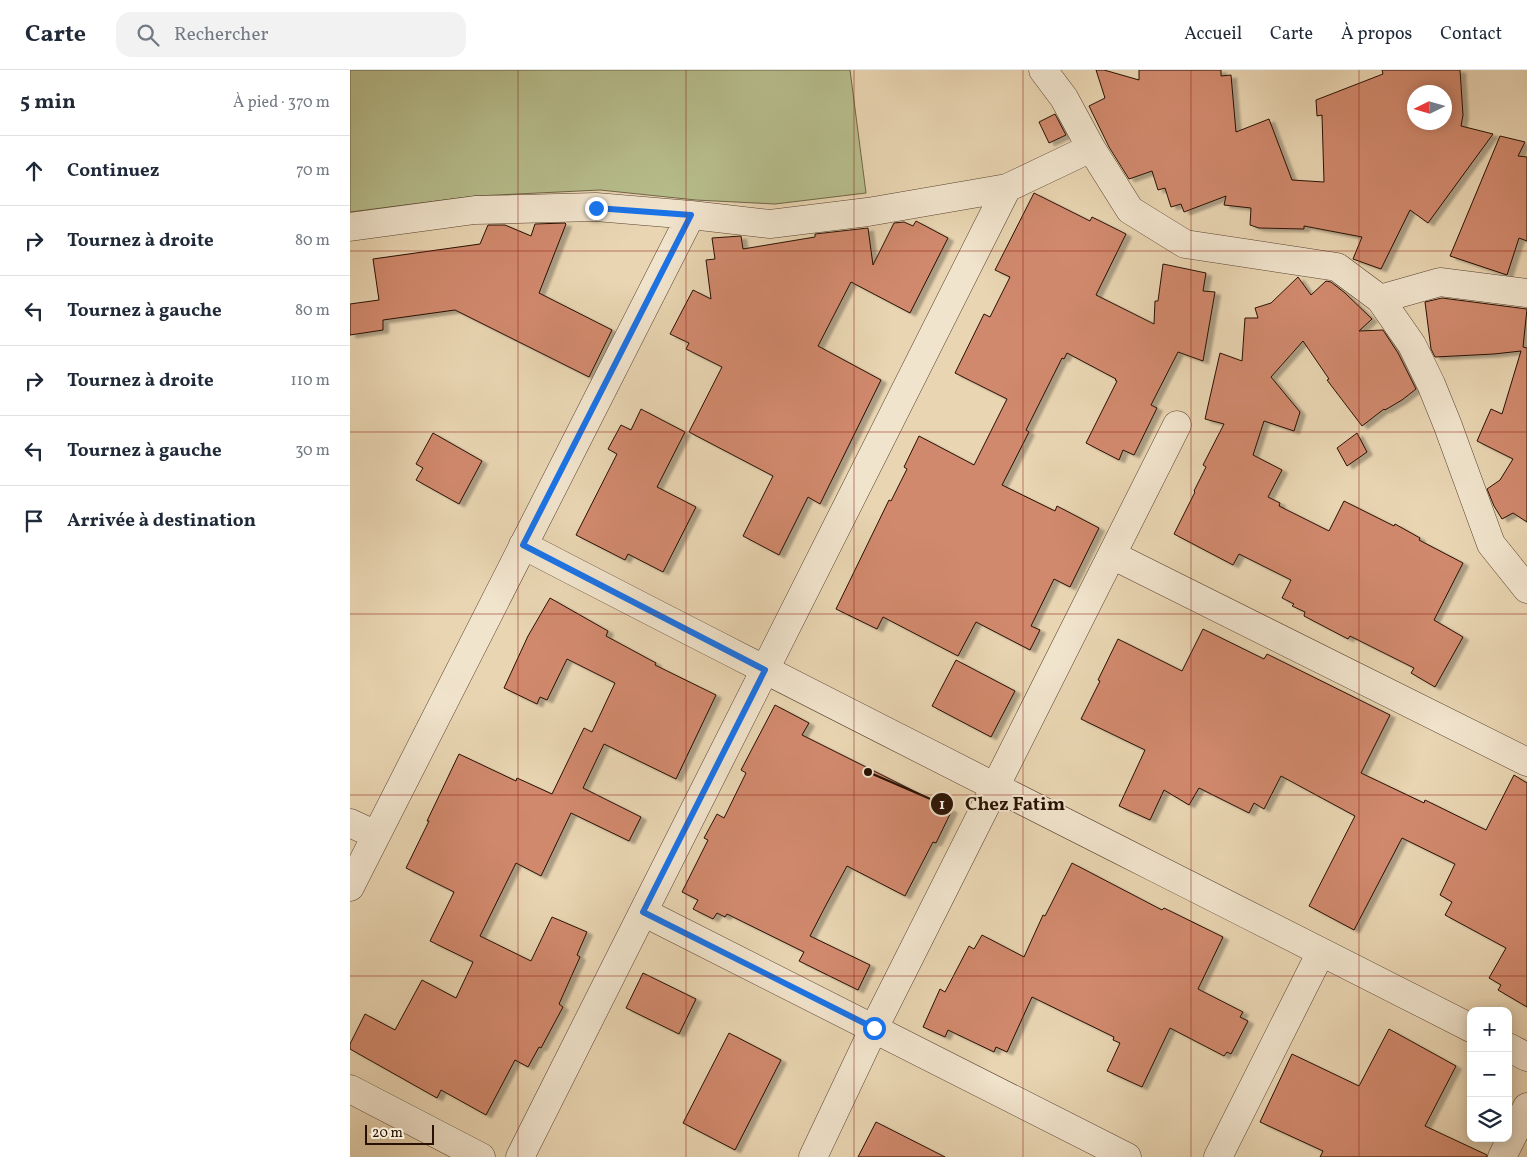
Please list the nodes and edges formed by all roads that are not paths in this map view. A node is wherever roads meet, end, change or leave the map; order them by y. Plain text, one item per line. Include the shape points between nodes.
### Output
1 (1043, 70) edge
2 (1090, 148) junction
3 (1007, 188) junction
4 (691, 215) junction
5 (350, 227) edge
6 (1527, 293) edge
7 (1380, 300) junction
8 (1177, 425) dead end
9 (523, 545) junction
10 (1112, 554) junction
11 (1527, 589) edge
12 (765, 670) junction
13 (1527, 762) edge
14 (996, 786) junction
15 (350, 823) edge
16 (376, 835) junction
17 (350, 887) edge
18 (643, 912) junction
19 (1321, 952) junction
20 (1467, 1026) edge
21 (874, 1028) junction
22 (1512, 1050) edge
23 (1527, 1057) edge
24 (350, 1089) edge
25 (1527, 1108) edge
26 (481, 1157) edge
27 (520, 1157) edge
28 (813, 1157) edge
29 (1128, 1157) edge
30 (1218, 1157) edge
31 (1502, 1157) edge

1 - 2 street via 1064,98
2 - 3 street
2 - 7 street via 1130,210 1185,244 1337,267
3 - 4 street via 868,212 770,224
3 - 12 street
4 - 5 street via 596,208 474,210
4 - 9 street
6 - 7 street via 1440,282
7 - 11 street via 1412,345 1430,384 1491,544
8 - 10 street
9 - 12 street
9 - 16 street
10 - 13 street
10 - 14 street
12 - 14 street
12 - 18 street
14 - 19 street
14 - 21 street
15 - 16 street
16 - 17 street
18 - 21 street
18 - 27 street
19 - 20 street
19 - 30 street
21 - 28 street
21 - 29 street
22 - 23 street
24 - 26 street
25 - 31 street

